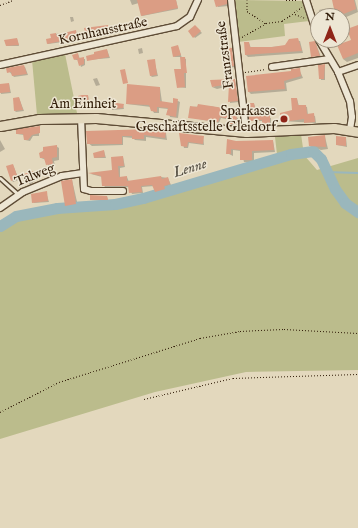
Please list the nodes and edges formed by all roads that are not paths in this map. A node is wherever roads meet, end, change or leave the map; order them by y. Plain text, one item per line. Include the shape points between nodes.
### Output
1 (198, 0) edge
2 (231, 0) edge
3 (306, 1) edge
4 (310, 14) edge
5 (323, 48) edge
6 (329, 59) junction
7 (0, 65) edge
8 (358, 66) edge
9 (272, 67) road end
10 (338, 72) junction
11 (81, 118) junction
12 (0, 126) edge
13 (354, 131) edge
14 (246, 132) junction
15 (83, 173) junction
16 (0, 178) edge
17 (123, 191) dead end
18 (18, 194) junction
19 (0, 208) edge

1 - 7 street, Kornhausstraße via 190,17 177,26
2 - 14 street, Franzstraße
3 - 4 street
5 - 6 street
6 - 9 street
6 - 10 street
8 - 10 street
10 - 13 street via 351,106
11 - 12 main road, Am Einheit via 23,120
11 - 14 main road, Am Einheit via 140,120
11 - 15 street
13 - 14 main road, Am Einheit via 329,128
15 - 17 street via 84,187 87,191
15 - 18 street, Talweg via 62,176
16 - 18 lane
18 - 19 street, Talweg

